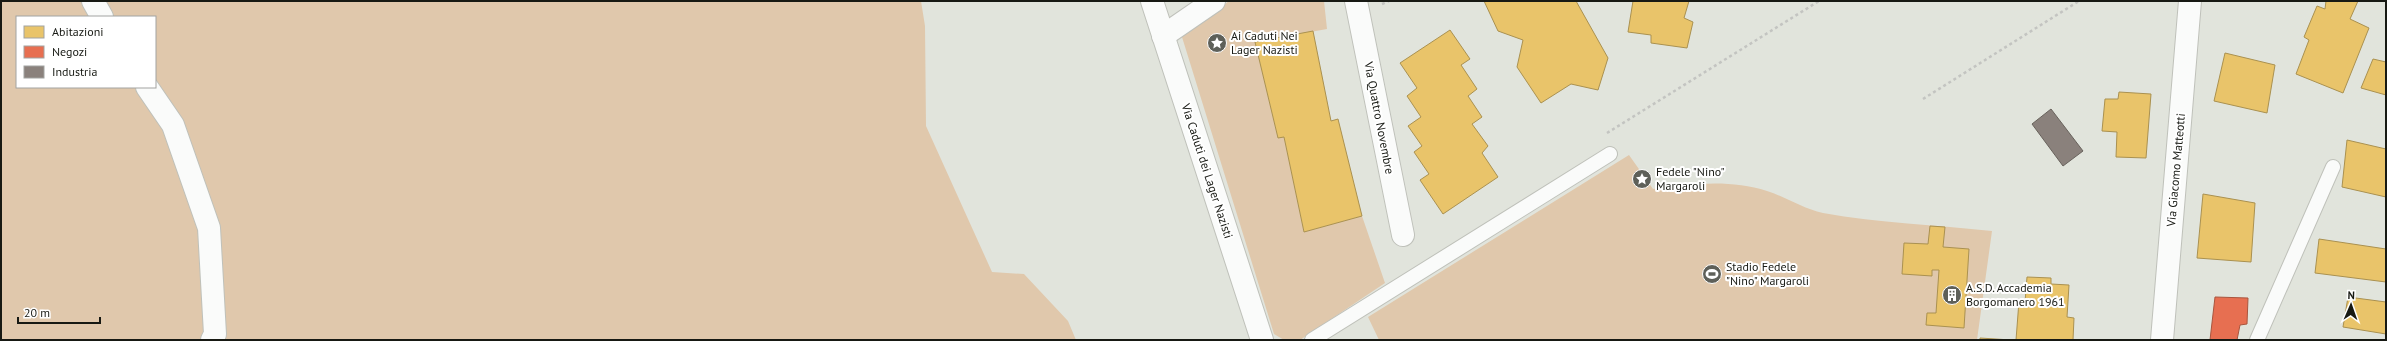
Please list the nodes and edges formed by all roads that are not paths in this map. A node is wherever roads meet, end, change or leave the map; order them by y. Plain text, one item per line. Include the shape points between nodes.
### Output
1 (93, 1) edge
2 (1152, 1) edge
3 (1214, 1) edge
4 (1356, 1) edge
5 (2190, 1) edge
6 (101, 16) edge
7 (1163, 36) junction
8 (148, 88) edge
9 (1610, 154) dead end
10 (2333, 167) dead end
11 (1403, 235) dead end
12 (212, 340) edge
13 (1262, 340) edge
14 (1312, 340) edge
15 (2162, 340) edge
16 (2257, 340) edge

1 - 6 street
2 - 7 street, Via Caduti dei Lager Nazisti
3 - 7 street
4 - 11 street, Via Quattro Novembre
5 - 15 street, Via Giacomo Matteotti
7 - 13 street, Via Caduti dei Lager Nazisti
8 - 12 street via 174,125 209,228 215,334
9 - 14 lane
10 - 16 lane

